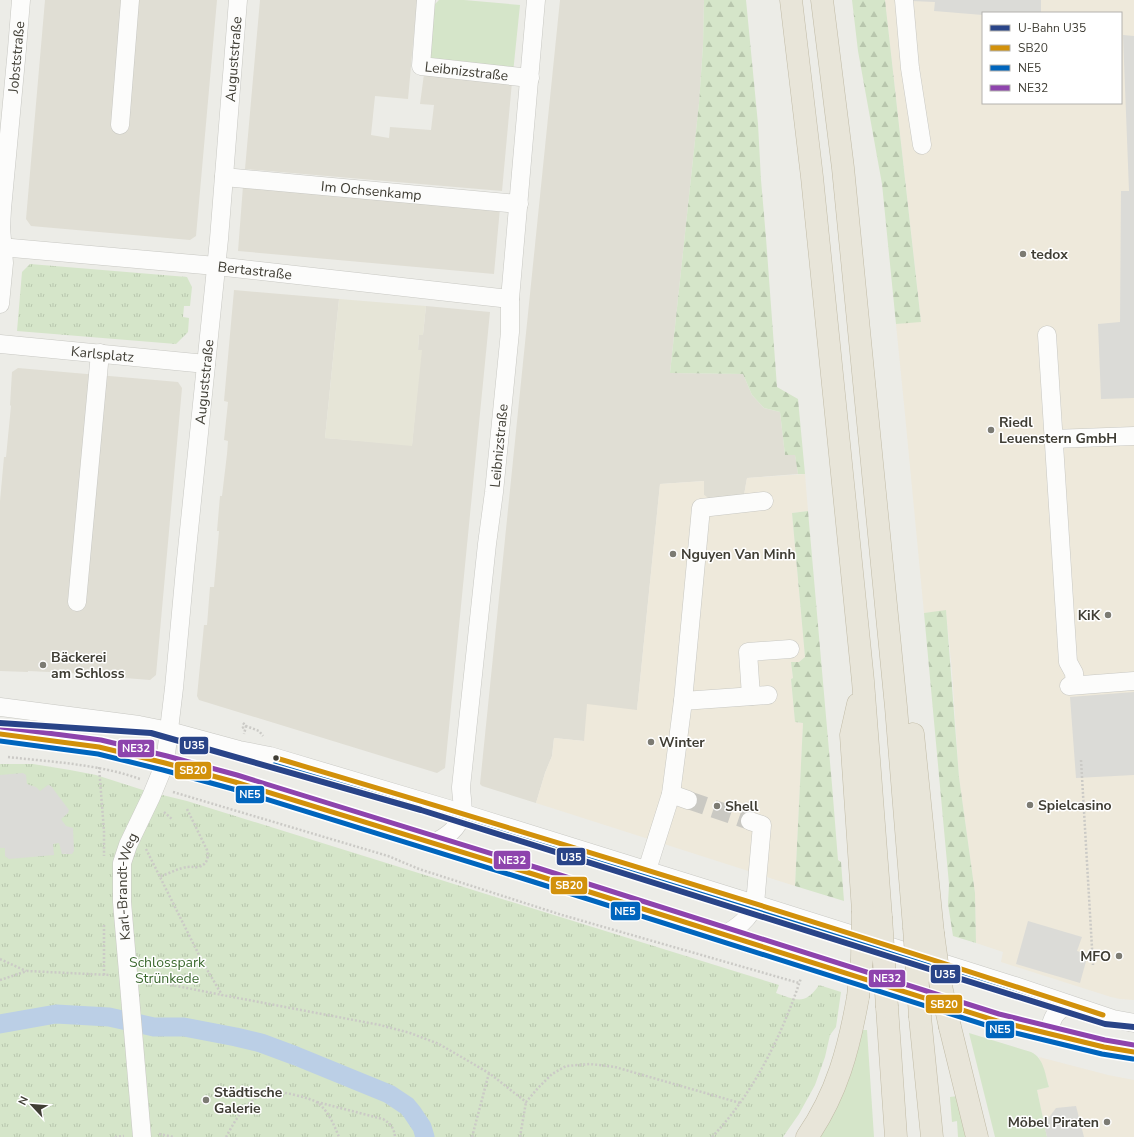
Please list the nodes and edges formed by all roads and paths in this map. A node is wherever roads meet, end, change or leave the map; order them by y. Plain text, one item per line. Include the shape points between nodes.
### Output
1 (21, 0) edge
2 (130, 0) edge
3 (238, 0) edge
4 (426, 0) edge
5 (536, 0) edge
6 (790, 0) edge
7 (822, 0) edge
8 (904, 0) edge
9 (530, 78) junction
10 (120, 125) dead end
11 (922, 145) dead end
12 (224, 176) junction
13 (519, 204) junction
14 (2, 247) edge
15 (216, 266) junction
16 (510, 299) junction
17 (0, 304) edge
18 (1047, 335) dead end
19 (0, 344) edge
20 (100, 353) junction
21 (206, 364) junction
22 (1134, 436) edge
23 (1054, 439) junction
24 (764, 501) dead end
25 (77, 602) dead end
26 (790, 649) dead end
27 (1134, 681) edge
28 (683, 701) junction
29 (0, 707) edge
30 (243, 723) dead end
31 (246, 726) junction
32 (242, 728) dead end
33 (169, 731) junction
34 (0, 734) edge
35 (267, 742) dead end
36 (8, 757) dead end
37 (1081, 760) dead end
38 (165, 763) junction
39 (156, 787) junction
40 (671, 794) junction
41 (688, 800) tunnel mouth
42 (187, 809) dead end
43 (462, 812) junction
44 (750, 821) tunnel mouth
45 (135, 828) junction
46 (434, 843) junction
47 (647, 870) junction
48 (161, 876) junction
49 (755, 904) junction
50 (872, 914) junction
51 (923, 930) junction
52 (724, 935) junction
53 (0, 959) edge
54 (1092, 965) dead end
55 (27, 971) junction
56 (0, 980) edge
57 (129, 980) junction
58 (222, 995) junction
59 (1067, 1004) junction
60 (1114, 1019) junction
61 (1134, 1019) edge
62 (1134, 1023) edge
63 (1049, 1033) junction
64 (1134, 1052) edge
65 (489, 1073) junction
66 (317, 1102) junction
67 (526, 1102) junction
68 (740, 1103) junction
69 (142, 1137) edge
70 (226, 1137) edge
71 (339, 1137) edge
72 (395, 1137) edge
73 (472, 1137) edge
74 (520, 1137) edge
75 (712, 1137) edge
76 (807, 1137) edge
77 (896, 1137) edge
78 (932, 1137) edge
79 (977, 1137) edge

1 - 14 street, Jobststraße via 2,209
2 - 10 street
3 - 12 street, Auguststraße
4 - 9 street, Leibnizstraße via 421,66
5 - 9 street, Leibnizstraße
6 - 50 highway via 812,177 863,681
7 - 51 highway via 842,168 896,707
8 - 11 street via 910,68
9 - 13 street, Leibnizstraße
12 - 13 street, Im Ochsenkamp
12 - 15 street, Auguststraße
13 - 16 street, Leibnizstraße
14 - 15 street, Bertastraße
14 - 17 street, Jobststraße via 4,263
15 - 16 street, Bertastraße
15 - 21 street, Auguststraße
16 - 43 street, Leibnizstraße via 510,332 496,477 461,788
18 - 23 street
19 - 20 street, Karlsplatz
20 - 21 street, Karlsplatz
20 - 25 street
21 - 33 street, Auguststraße
22 - 23 street
23 - 27 street via 1068,662 1074,673 1072,686
24 - 28 street via 701,508
26 - 28 street via 748,652 760,696
28 - 40 street
29 - 33 street
30 - 31 path
31 - 32 path
31 - 35 path via 259,731
33 - 38 street, Auguststraße
33 - 43 street via 270,756
34 - 38 street via 99,747
36 - 39 path via 99,768 128,775
37 - 54 path
38 - 39 street, Karl-Brandt-Weg
38 - 46 street
39 - 45 street, Karl-Brandt-Weg
39 - 68 path via 388,856 419,869 562,915 799,984 776,1041
40 - 41 street
40 - 47 street
42 - 48 path via 207,850 208,859 199,867 188,867
43 - 46 street via 456,827
43 - 47 street
44 - 49 street via 762,825
45 - 48 path
45 - 57 street, Karl-Brandt-Weg via 122,864 122,902
46 - 52 street
47 - 49 street
48 - 58 path via 202,961
49 - 52 street via 743,923
49 - 59 street
50 - 76 highway, bridge via 862,958 852,1032 841,1070 830,1097
50 - 77 highway, bridge via 888,1007
51 - 78 highway, bridge via 920,1017
51 - 79 highway, bridge via 940,977
52 - 63 street via 997,1021
53 - 55 path
55 - 56 path
55 - 57 path
57 - 58 path
57 - 69 street, Karl-Brandt-Weg
58 - 65 path via 395,1028 439,1044
59 - 60 street
59 - 63 street via 1052,1020
60 - 61 street
60 - 62 street
63 - 64 street
65 - 67 path
65 - 73 path
66 - 70 path via 286,1093 272,1092 256,1098 244,1109
66 - 71 path via 331,1119
66 - 72 path via 378,1117 388,1122 394,1130
67 - 68 path via 552,1074 566,1066 590,1064 615,1067
67 - 74 path
68 - 75 path

